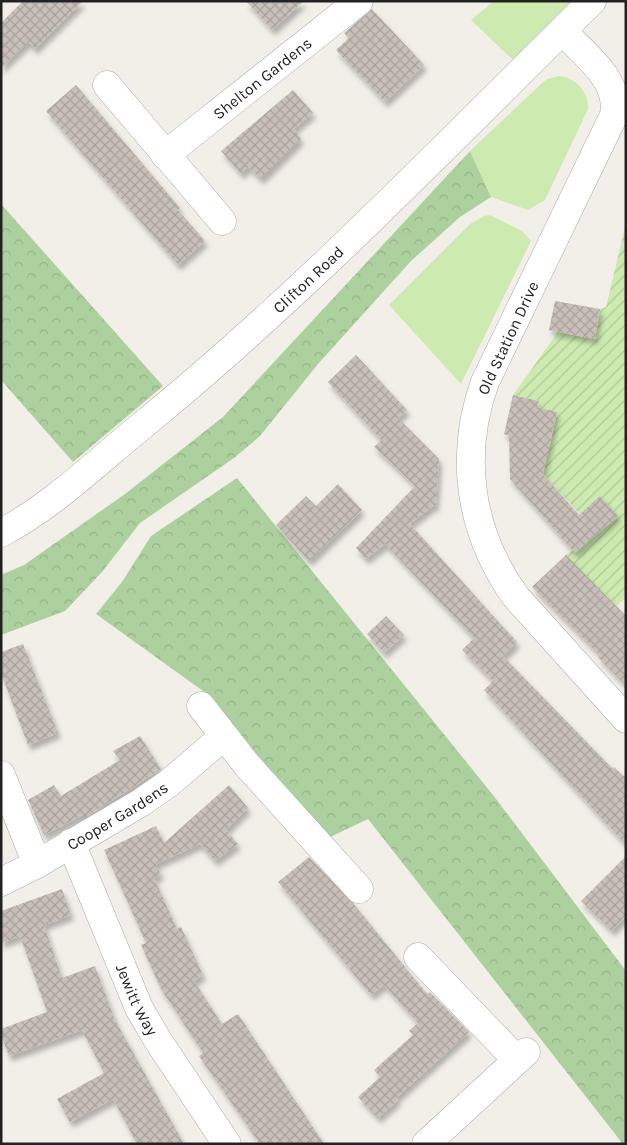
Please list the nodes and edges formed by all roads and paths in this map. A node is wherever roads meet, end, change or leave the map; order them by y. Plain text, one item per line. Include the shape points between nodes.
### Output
1 (359, 1) edge
2 (592, 1) edge
3 (562, 31) junction
4 (107, 85) dead end
5 (165, 155) junction
6 (222, 221) dead end
7 (1, 533) edge
8 (201, 706) dead end
9 (626, 719) edge
10 (224, 736) junction
11 (1, 775) edge
12 (71, 843) junction
13 (37, 864) junction
14 (1, 882) edge
15 (359, 890) dead end
16 (418, 957) dead end
17 (439, 1140) edge
18 (226, 1144) edge

1 - 5 street, Shelton Gardens
2 - 3 street, Clifton Road
3 - 7 street, Clifton Road via 338,250 200,378 44,506
3 - 9 street, Old Station Drive via 605,76 614,92 614,115 485,382 473,430 470,480 480,530 505,581
4 - 5 street
5 - 6 street
8 - 10 street
10 - 12 street, Cooper Gardens via 169,783
10 - 15 street
11 - 13 street
12 - 13 street, Cooper Gardens
12 - 18 street, Jewitt Way via 139,1008
13 - 14 street, Cooper Gardens
16 - 17 street via 522,1056

